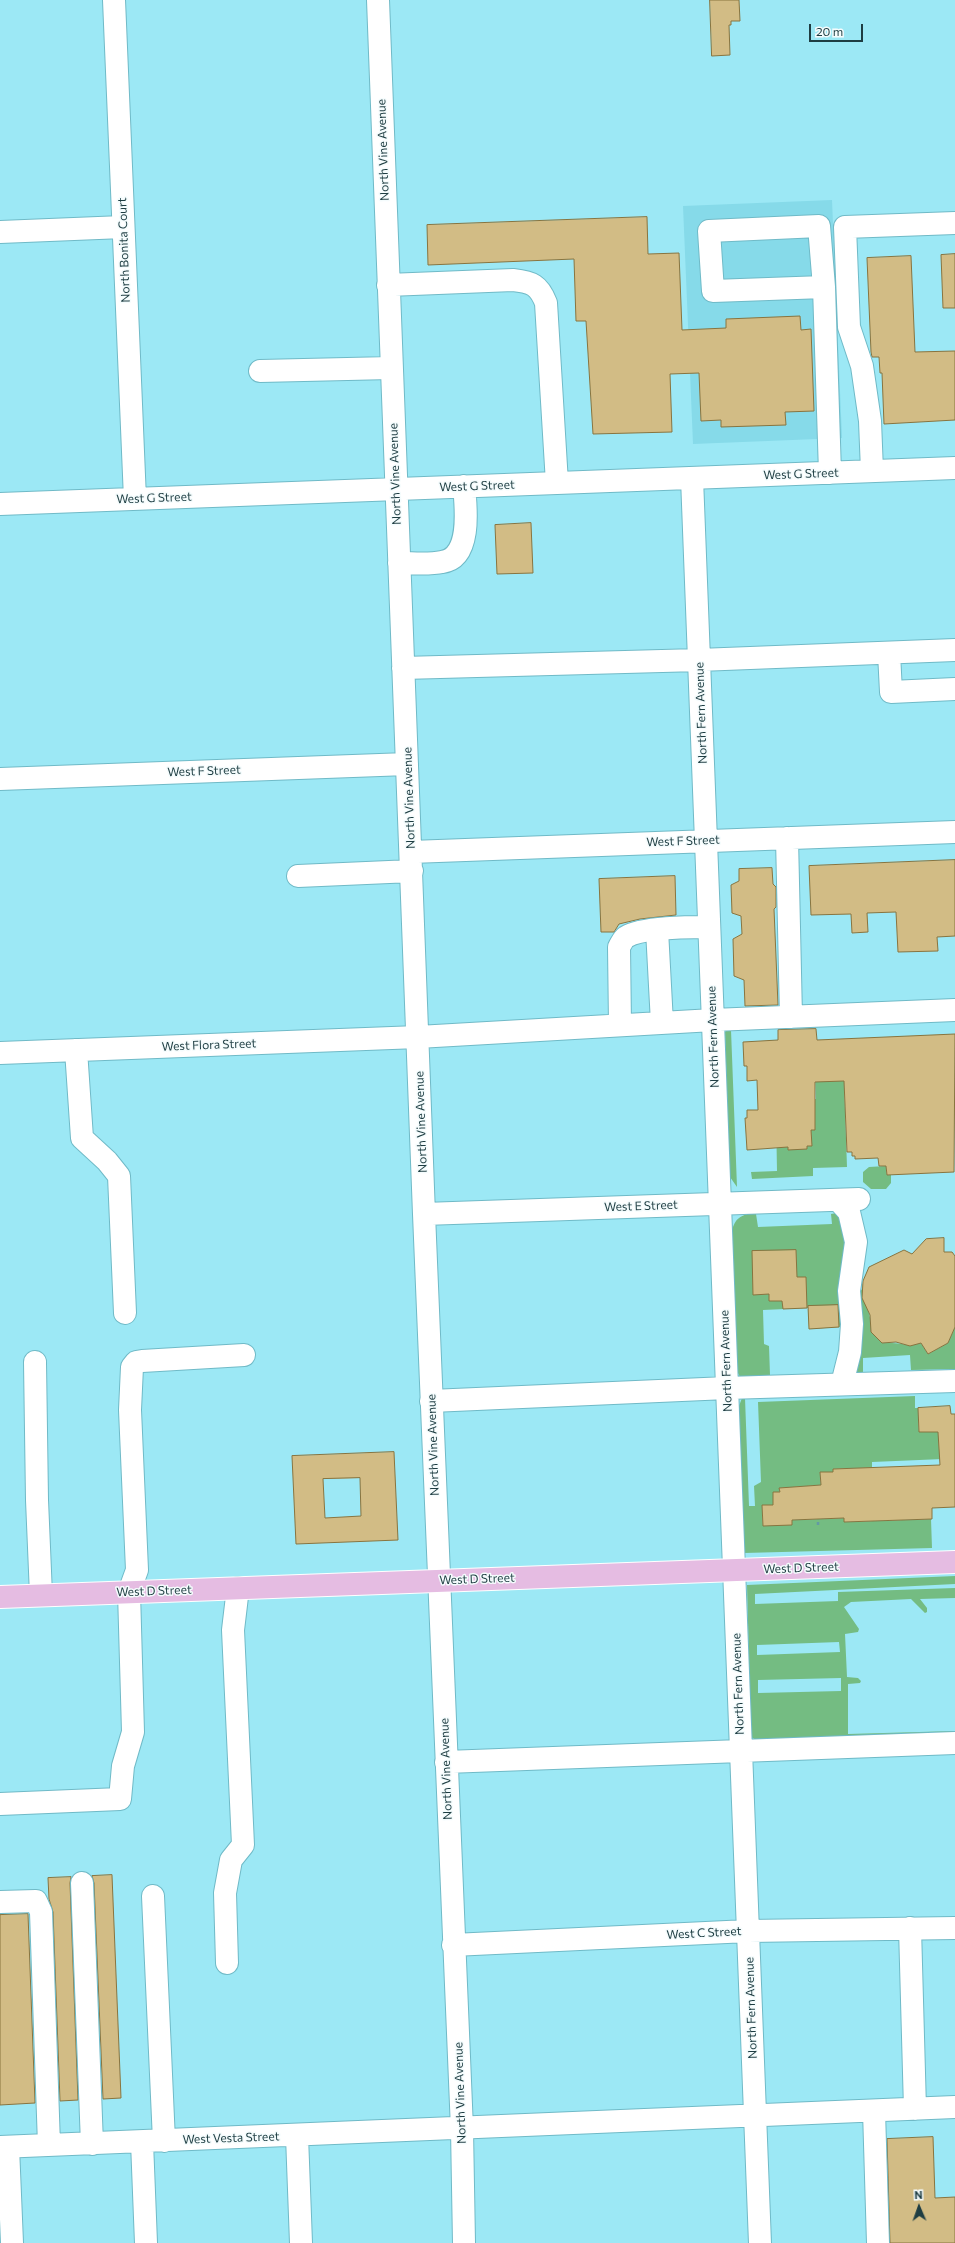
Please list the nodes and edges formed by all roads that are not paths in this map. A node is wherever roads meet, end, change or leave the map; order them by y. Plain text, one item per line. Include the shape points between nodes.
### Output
1 (114, 0) edge
2 (378, 0) edge
3 (955, 223) edge
4 (123, 227) junction
5 (0, 232) edge
6 (388, 285) junction
7 (824, 286) junction
8 (391, 368) junction
9 (260, 371) dead end
10 (955, 468) edge
11 (872, 471) junction
12 (830, 473) junction
13 (692, 478) junction
14 (557, 483) junction
15 (464, 486) junction
16 (396, 488) junction
17 (135, 499) junction
18 (0, 504) edge
19 (399, 563) junction
20 (955, 650) edge
21 (889, 653) junction
22 (699, 660) junction
23 (403, 668) junction
24 (955, 689) edge
25 (407, 764) junction
26 (0, 779) edge
27 (955, 832) edge
28 (787, 838) junction
29 (706, 840) junction
30 (411, 862) junction
31 (298, 876) dead end
32 (709, 927) junction
33 (657, 930) junction
34 (955, 1010) edge
35 (790, 1017) junction
36 (713, 1020) junction
37 (662, 1023) junction
38 (620, 1025) junction
39 (418, 1037) junction
40 (76, 1050) junction
41 (0, 1053) edge
42 (720, 1203) junction
43 (424, 1214) junction
44 (125, 1313) dead end
45 (244, 1355) dead end
46 (35, 1362) dead end
47 (955, 1381) edge
48 (842, 1384) junction
49 (727, 1388) junction
50 (431, 1401) junction
51 (955, 1562) edge
52 (734, 1570) junction
53 (439, 1580) junction
54 (238, 1588) junction
55 (129, 1592) junction
56 (41, 1595) junction
57 (0, 1597) edge
58 (955, 1743) edge
59 (741, 1752) junction
60 (446, 1762) junction
61 (0, 1804) edge
62 (82, 1883) dead end
63 (153, 1896) dead end
64 (0, 1902) edge
65 (910, 1928) junction
66 (955, 1928) edge
67 (748, 1931) junction
68 (453, 1945) junction
69 (228, 1963) dead end
70 (955, 2107) edge
71 (915, 2109) junction
72 (874, 2111) junction
73 (755, 2115) junction
74 (462, 2129) junction
75 (297, 2136) junction
76 (153, 2141) junction
77 (92, 2144) junction
78 (49, 2145) junction
79 (4, 2147) edge
80 (12, 2243) edge
81 (146, 2243) edge
82 (301, 2243) edge
83 (464, 2243) edge
84 (760, 2243) edge
85 (878, 2243) edge

1 - 4 street, North Bonita Court
2 - 6 street, North Vine Avenue
3 - 11 street via 845,227 849,328 862,366 870,421
4 - 5 street
4 - 17 street, North Bonita Court
6 - 8 street, North Vine Avenue
6 - 14 street via 514,280 541,290 546,303
7 - 7 street via 713,291 709,231 819,226
7 - 12 street
8 - 9 street
8 - 16 street, North Vine Avenue
10 - 11 street, West G Street
11 - 12 street, West G Street
12 - 13 street, West G Street
13 - 14 street, West G Street
13 - 22 street, North Fern Avenue
14 - 15 street, West G Street
15 - 16 street, West G Street
15 - 19 street via 467,524 461,544 453,558 443,562
16 - 17 street, West G Street
16 - 19 street, North Vine Avenue
17 - 18 street, West G Street
19 - 23 street, North Vine Avenue
20 - 21 street
21 - 22 street
21 - 24 street via 891,692
22 - 23 street
22 - 29 street, North Fern Avenue
23 - 25 street, North Vine Avenue
25 - 26 street, West F Street
25 - 30 street, North Vine Avenue
27 - 28 street, West F Street
28 - 29 street, West F Street
28 - 35 street
29 - 30 street, West F Street
29 - 32 street, North Fern Avenue
30 - 31 street, West F Street
30 - 39 street, North Vine Avenue
32 - 33 street
32 - 36 street, North Fern Avenue
33 - 37 street
33 - 38 street via 626,937 619,947
34 - 35 street, West Flora Street
35 - 36 street, West Flora Street
36 - 37 street, West Flora Street
36 - 42 street, North Fern Avenue
37 - 38 street, West Flora Street
38 - 39 street, West Flora Street
39 - 40 street, West Flora Street
39 - 43 street, North Vine Avenue
40 - 41 street, West Flora Street
40 - 44 street via 82,1138 119,1176
42 - 43 street, West E Street
42 - 48 street, West E Street via 848,1200 856,1242 849,1291 852,1324 850,1352
42 - 49 street, North Fern Avenue
43 - 50 street, North Vine Avenue
45 - 55 street via 142,1360 132,1367 130,1410 137,1570
46 - 56 street
47 - 48 street
48 - 49 street
49 - 50 street
49 - 52 street, North Fern Avenue
50 - 53 street, North Vine Avenue
51 - 52 main road, West D Street
52 - 53 main road, West D Street
52 - 59 street, North Fern Avenue
53 - 54 main road, West D Street
53 - 60 street, North Vine Avenue
54 - 55 main road, West D Street
54 - 69 street via 233,1630 243,1845 231,1860 224,1893
55 - 56 main road, West D Street
55 - 61 street via 133,1732 123,1766 120,1799
56 - 57 main road, West D Street
58 - 59 street
59 - 60 street
59 - 67 street, North Fern Avenue
60 - 68 street, North Vine Avenue
62 - 77 street
63 - 76 street
64 - 78 street via 36,1900 41,1912
65 - 66 street, West C Street
65 - 67 street, West C Street
65 - 71 street
67 - 68 street, West C Street
67 - 73 street, North Fern Avenue
68 - 74 street, North Vine Avenue
70 - 71 street, West Vesta Street
71 - 72 street, West Vesta Street
72 - 73 street, West Vesta Street
72 - 85 street
73 - 74 street, West Vesta Street
73 - 84 street, North Fern Avenue
74 - 75 street, West Vesta Street
74 - 83 street, North Vine Avenue
75 - 76 street, West Vesta Street
75 - 82 street
76 - 77 street, West Vesta Street
76 - 81 street
77 - 78 street, West Vesta Street
78 - 79 street, West Vesta Street
79 - 80 street

